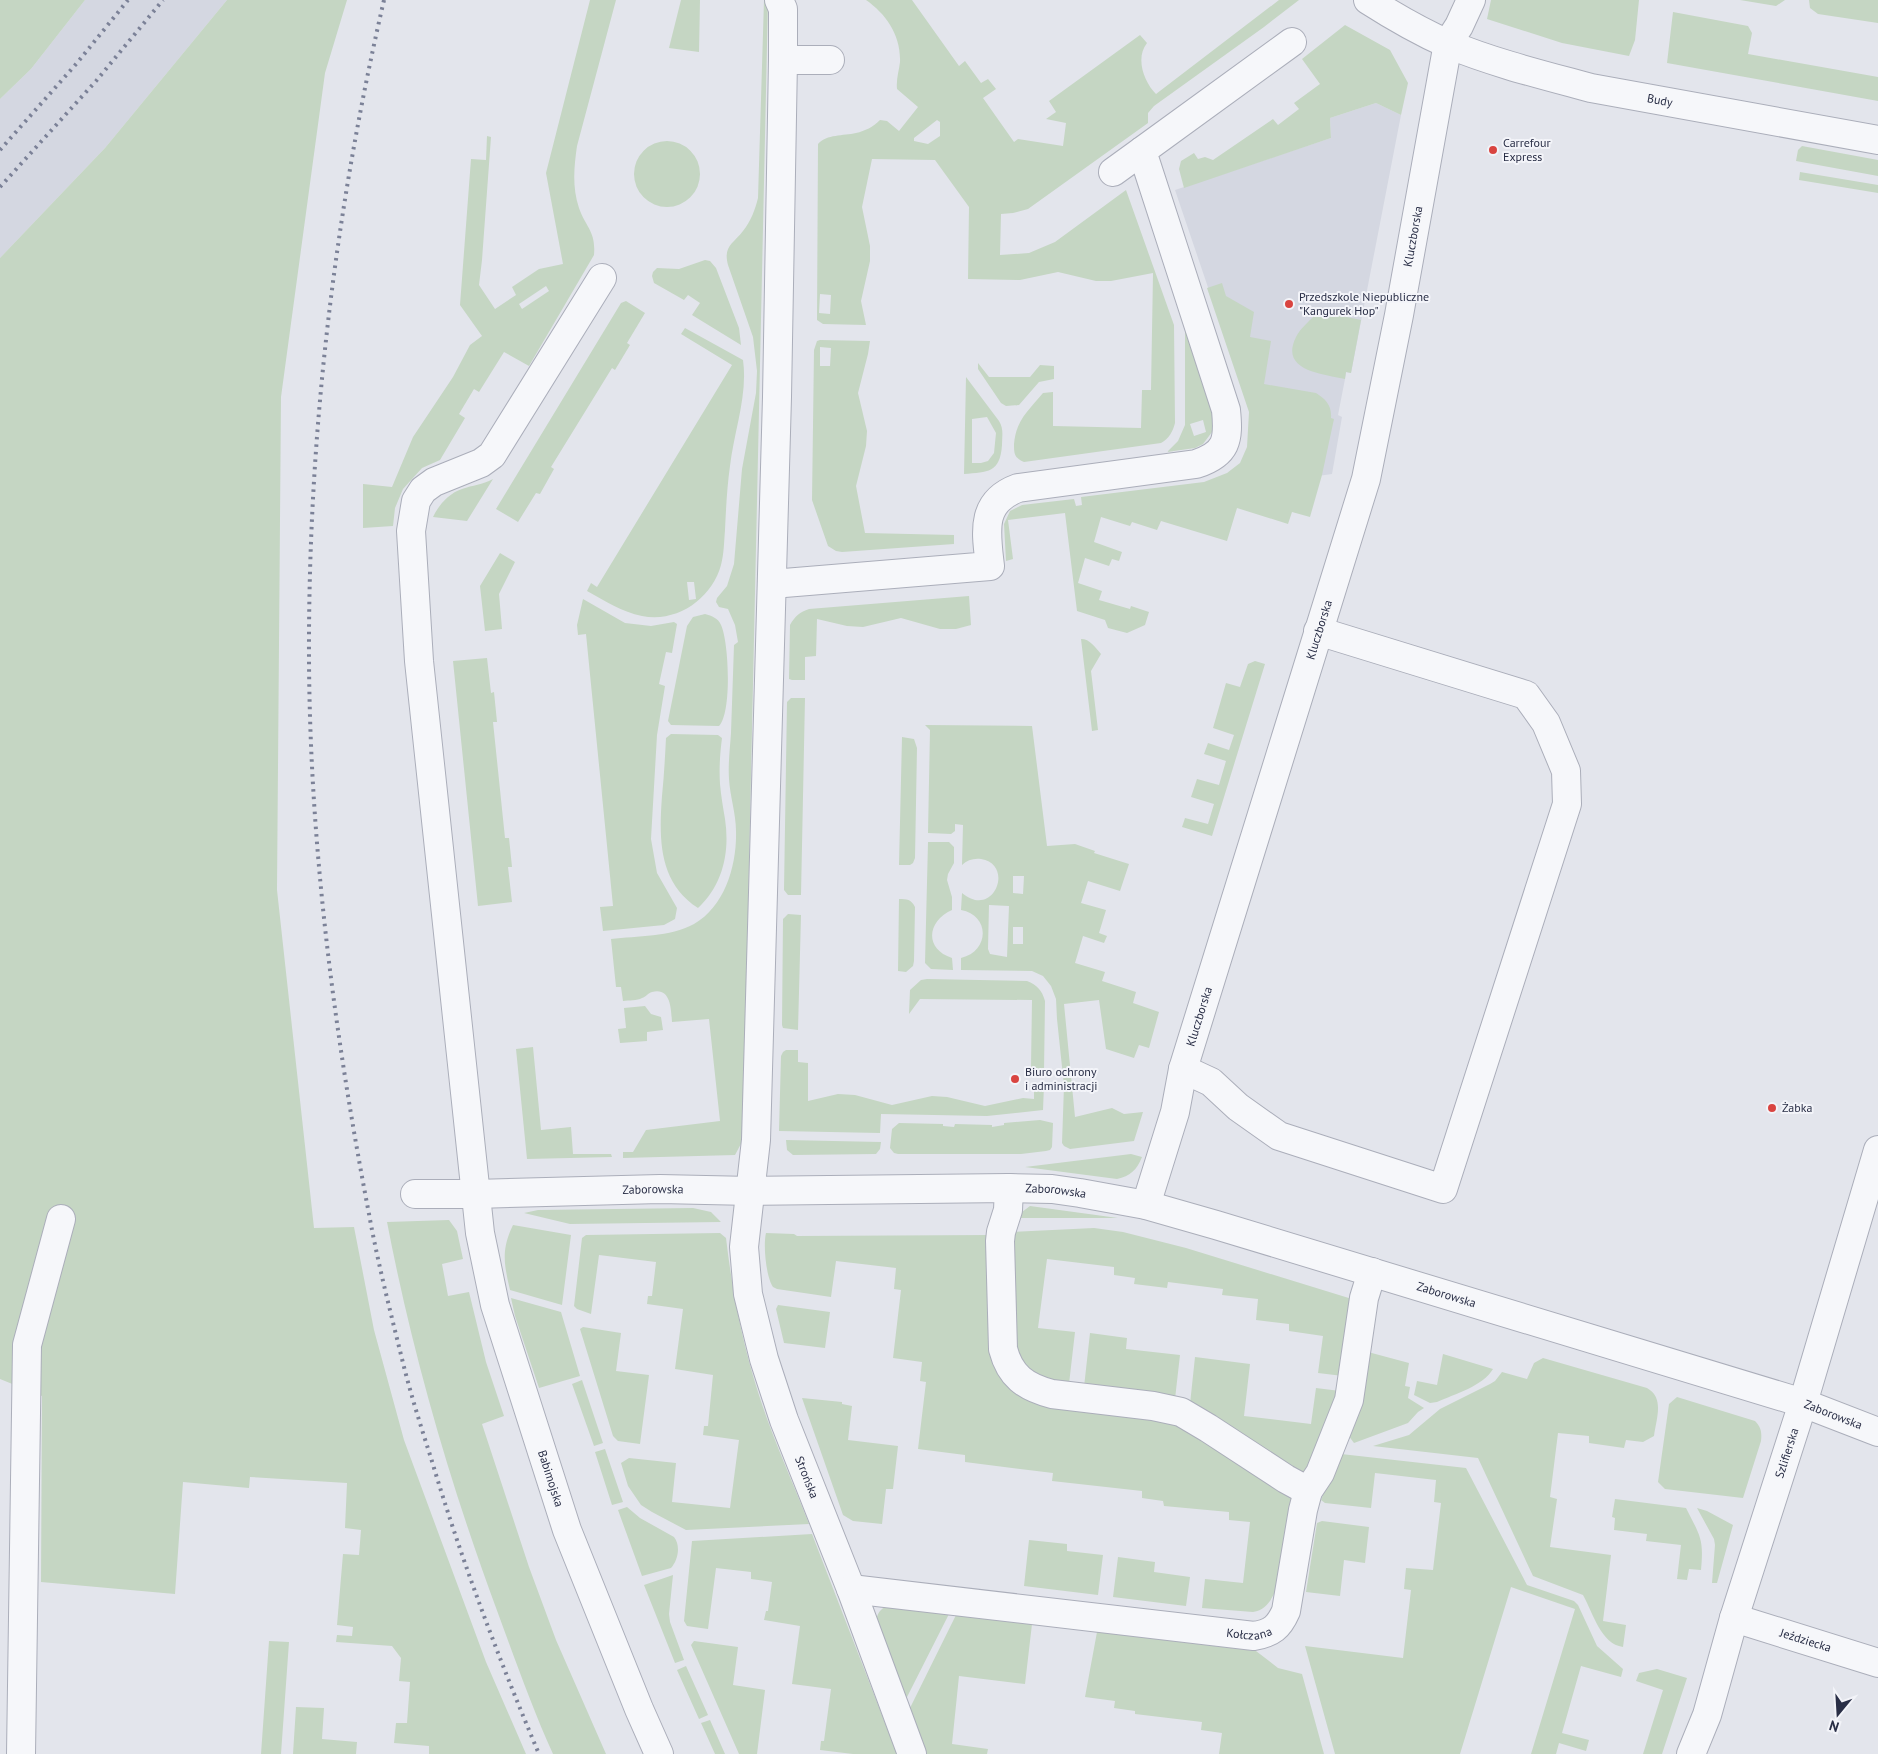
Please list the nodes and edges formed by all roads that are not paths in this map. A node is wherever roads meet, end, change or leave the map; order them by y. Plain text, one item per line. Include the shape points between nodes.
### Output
1 (779, 0) edge
2 (1368, 0) edge
3 (1471, 0) edge
4 (1292, 42) dead end
5 (1448, 43) junction
6 (783, 60) junction
7 (830, 60) dead end
8 (1878, 140) edge
9 (1142, 151) junction
10 (1113, 172) dead end
11 (602, 278) dead end
12 (772, 584) junction
13 (1318, 631) junction
14 (1184, 1069) junction
15 (1878, 1150) edge
16 (1009, 1188) junction
17 (751, 1191) junction
18 (415, 1194) dead end
19 (475, 1194) junction
20 (1146, 1206) junction
21 (61, 1219) dead end
22 (1372, 1272) junction
23 (1803, 1403) junction
24 (1878, 1432) edge
25 (1308, 1492) junction
26 (851, 1589) junction
27 (1734, 1618) junction
28 (1878, 1663) edge
29 (21, 1754) edge
30 (659, 1754) edge
31 (912, 1754) edge
32 (1691, 1754) edge

1 - 6 street, Strońska via 783,9
2 - 5 street, Budy
3 - 5 street
4 - 9 street
5 - 8 street, Budy via 1503,64 1590,88
5 - 13 street, Kluczborska via 1366,479
6 - 7 street
6 - 12 street, Strońska
9 - 10 street
9 - 12 street via 1226,410 1227,436 1222,449 1211,459 1196,464 1018,488 1004,493 995,502 987,524 991,575
11 - 19 street, Babimojska via 492,455 481,464 434,482 423,490 412,516 419,661
12 - 17 street, Strońska via 756,1140
13 - 14 street, Kluczborska
13 - 14 street via 1526,695 1546,723 1566,771 1567,804 1443,1188 1279,1136 1238,1107 1211,1082
14 - 20 street, Kluczborska via 1175,1112
15 - 23 street, Szlifierska
16 - 17 street, Zaborowska
16 - 20 street, Zaborowska via 1052,1189
16 - 25 street, Zaborowska via 1008,1210 1000,1232 1000,1268 1003,1348 1013,1373 1036,1390 1052,1394 1180,1412
17 - 19 street, Zaborowska via 660,1189
17 - 26 street, Strońska via 744,1228 745,1277 764,1359 784,1420
18 - 19 street, Zaborowska
19 - 30 street, Babimojska via 495,1305 567,1530
20 - 22 street, Zaborowska
21 - 29 street via 27,1345
22 - 23 street, Zaborowska
22 - 25 street, Kołczana via 1364,1298 1344,1415 1320,1473
23 - 24 street, Zaborowska
23 - 27 street, Szlifierska
25 - 26 street, Kołczana via 1286,1611 1274,1630 1264,1634 1254,1636
26 - 31 street, Strońska
27 - 28 street, Jeździecka
27 - 32 street, Szlifierska via 1707,1715

